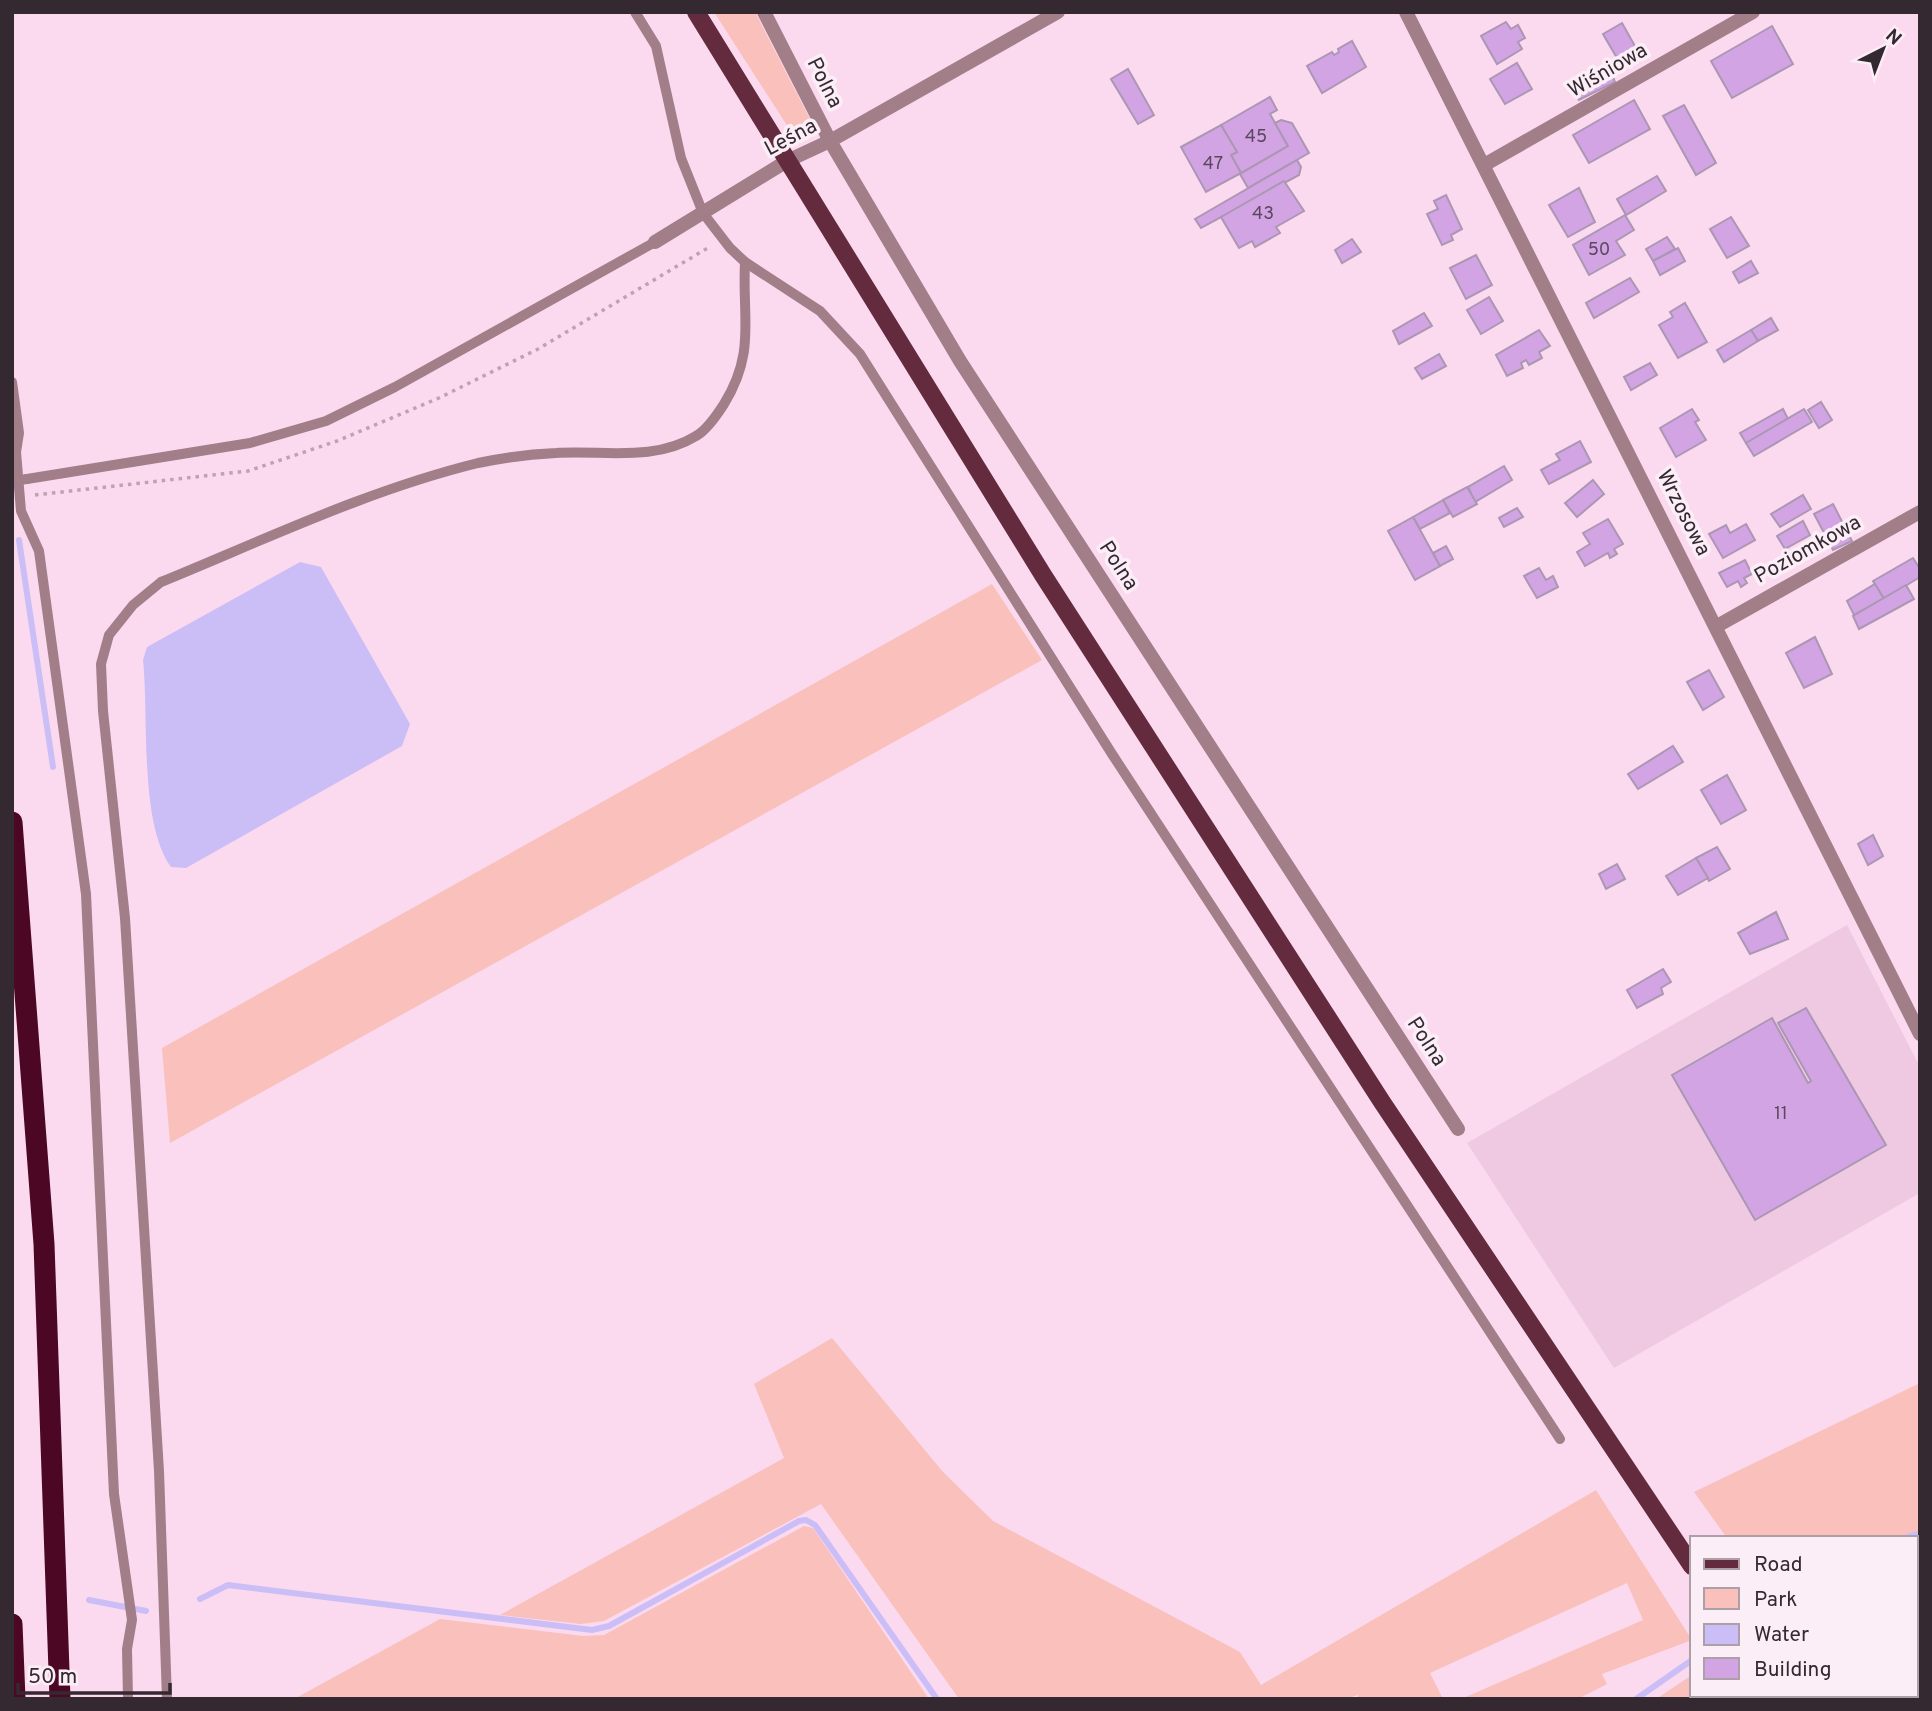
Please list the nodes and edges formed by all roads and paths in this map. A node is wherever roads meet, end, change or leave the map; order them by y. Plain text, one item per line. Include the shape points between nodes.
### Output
1 (635, 12) edge
2 (696, 12) edge
3 (764, 12) edge
4 (1058, 12) edge
5 (1406, 12) edge
6 (1753, 12) edge
7 (830, 141) junction
8 (787, 161) junction
9 (1484, 165) junction
10 (703, 213) junction
11 (655, 242) joint
12 (745, 262) junction
13 (12, 382) edge
14 (12, 481) edge
15 (1920, 512) edge
16 (1717, 625) junction
17 (12, 822) edge
18 (1920, 1034) edge
19 (1458, 1129) dead end
20 (1560, 1439) dead end
21 (1690, 1563) edge
22 (12, 1624) edge
23 (15, 1699) edge
24 (60, 1699) edge
25 (128, 1699) edge
26 (167, 1699) edge

1 - 10 lane via 656,46 681,158
2 - 8 main road
3 - 7 street, Polna
4 - 7 street, Leśna
5 - 9 street, Wrzosowa
6 - 9 street, Wiśniowa
7 - 8 street, Leśna
7 - 19 street, Polna via 967,373
8 - 10 street, Leśna
8 - 21 main road via 1043,575 1284,950
9 - 16 street, Wrzosowa
10 - 11 street, Leśna
10 - 12 lane
11 - 14 lane, bridge via 326,421 250,443
12 - 20 lane via 820,311 860,354 1112,754
12 - 26 lane via 743,306 748,335 740,379 698,436 647,453 556,453 480,463 400,485 161,582 109,635 101,664 103,710 125,918 159,1471
13 - 25 lane via 21,511 39,551 86,894 114,1494 132,1620 127,1649
15 - 16 street, Poziomkowa
16 - 18 street, Wrzosowa
17 - 24 highway via 44,1244
22 - 23 highway

